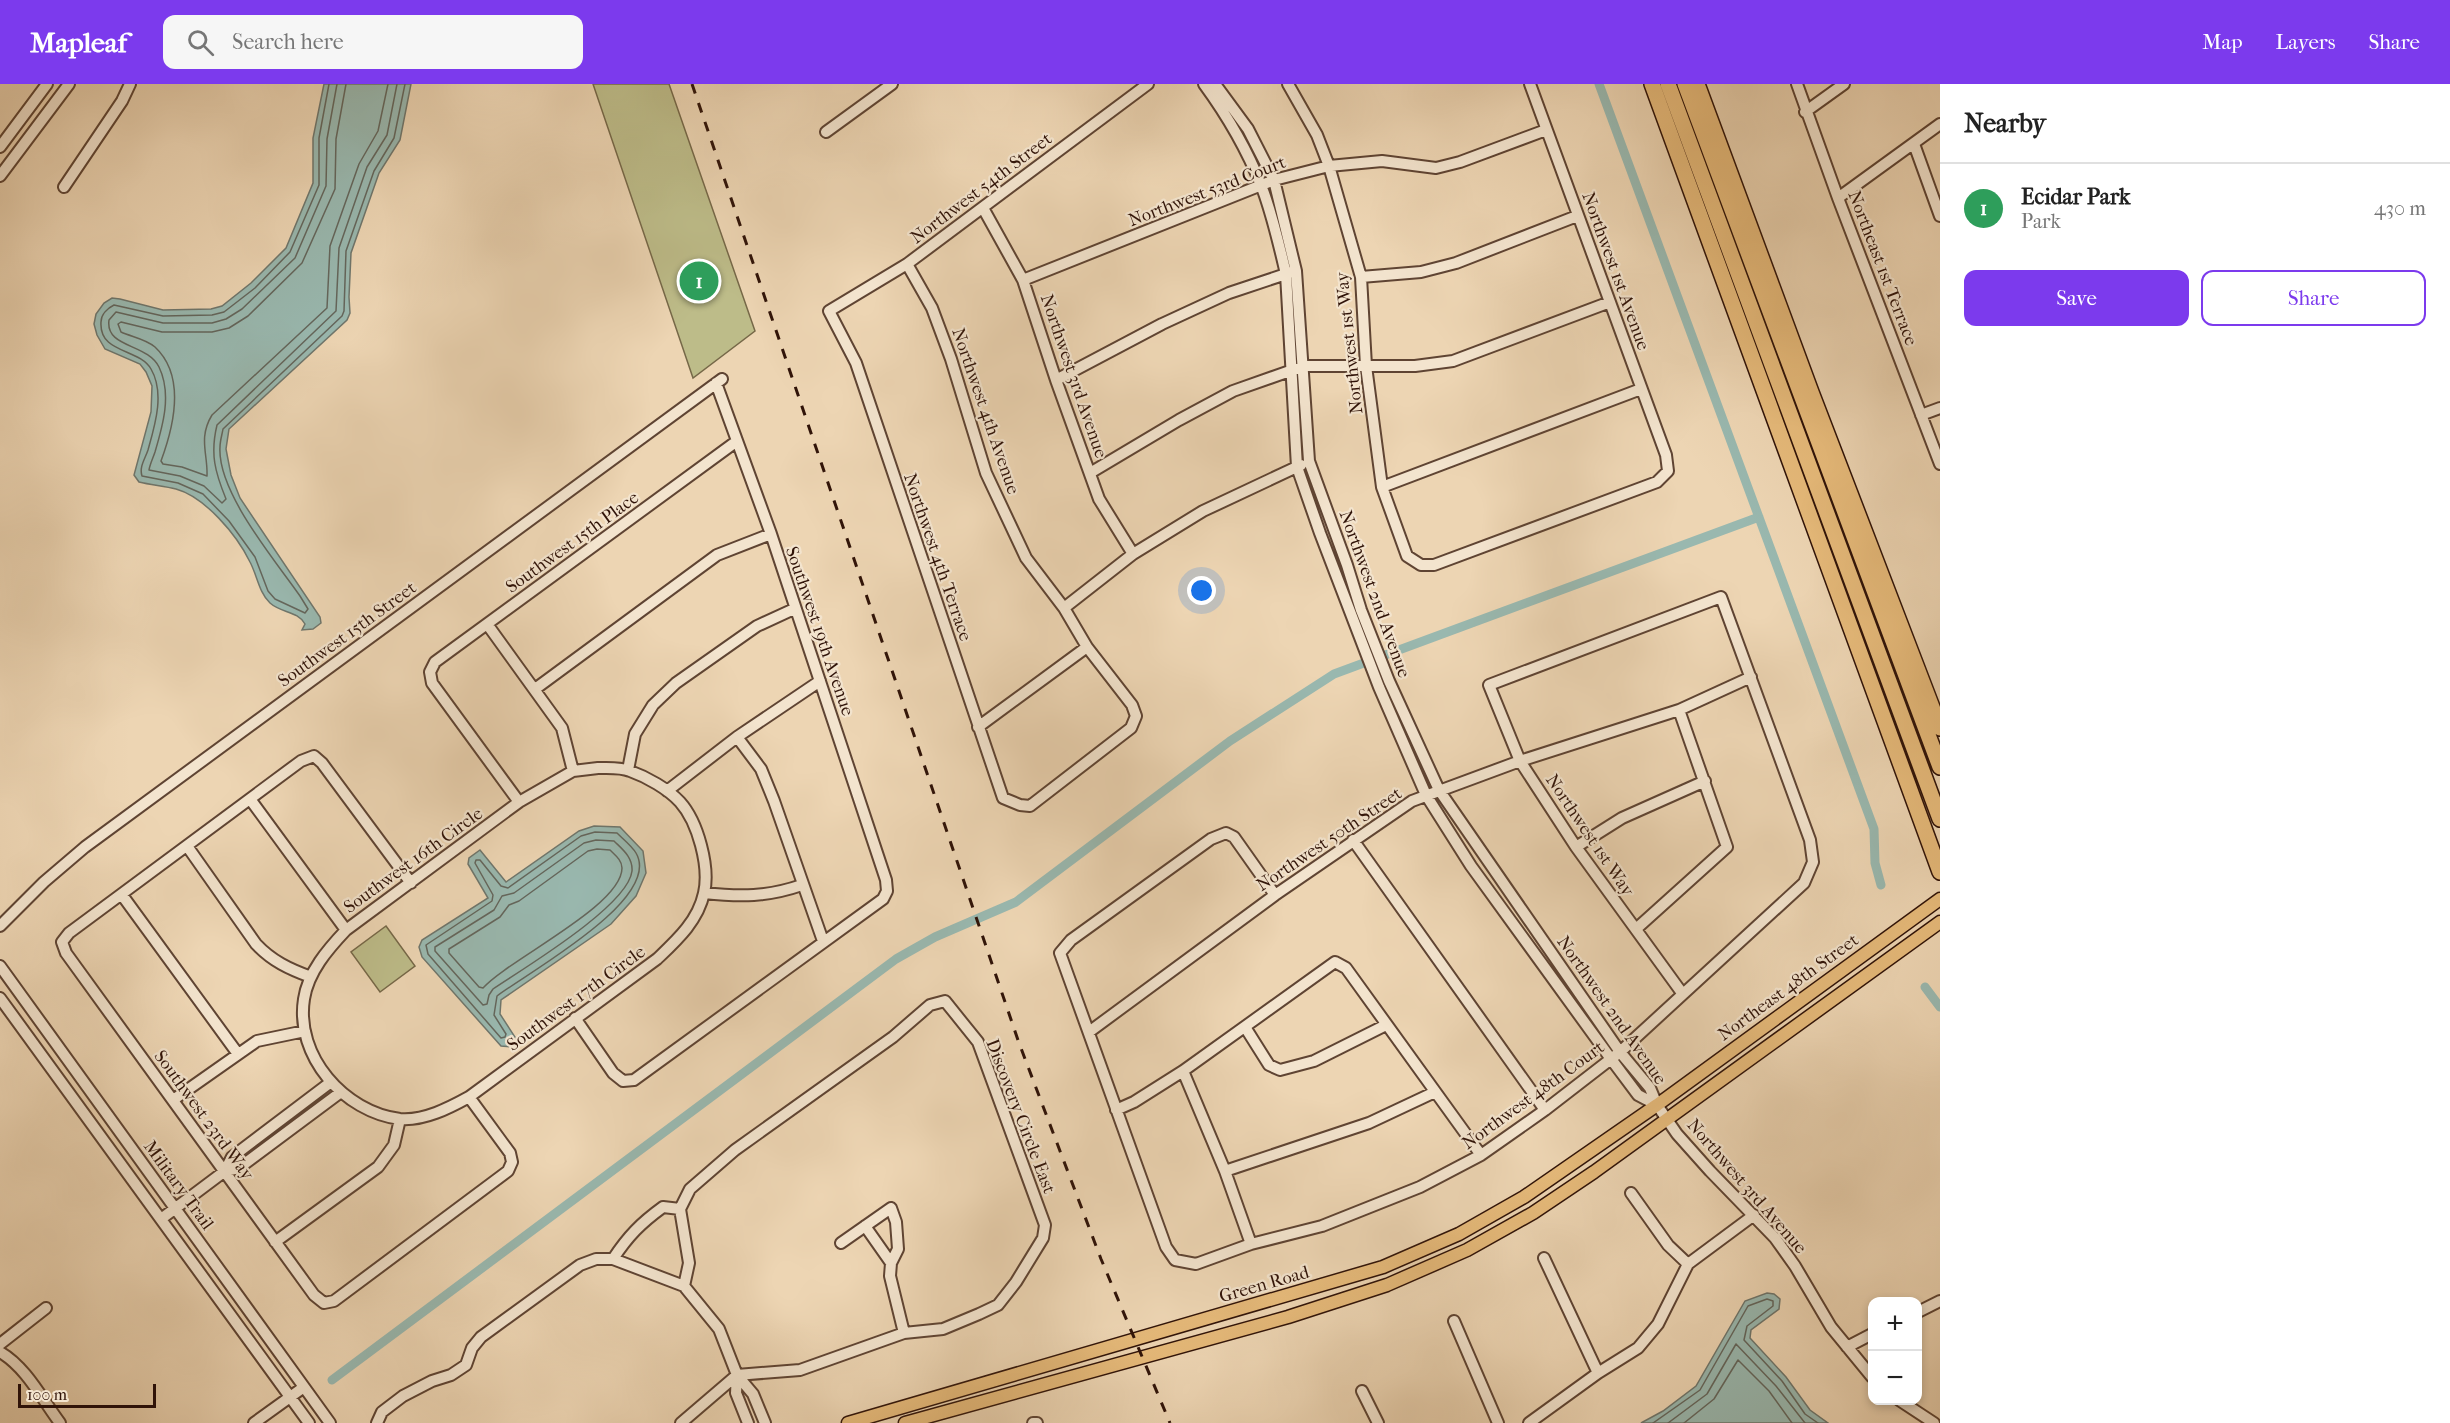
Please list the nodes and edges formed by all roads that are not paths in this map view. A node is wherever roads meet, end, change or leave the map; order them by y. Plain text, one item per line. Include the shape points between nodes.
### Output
1 (47, 84) edge
2 (69, 84) edge
3 (130, 84) edge
4 (891, 84) edge
5 (1148, 84) edge
6 (1204, 84) edge
7 (1215, 84) edge
8 (1287, 84) edge
9 (1530, 84) edge
10 (1652, 84) edge
11 (1668, 84) edge
12 (1685, 84) edge
13 (1697, 84) edge
14 (1797, 84) edge
15 (1844, 84) edge
16 (1805, 112) junction
17 (1940, 124) edge
18 (1546, 129) junction
19 (826, 132) dead end
20 (1914, 144) junction
21 (0, 147) edge
22 (1329, 166) junction
23 (0, 176) edge
24 (1274, 180) junction
25 (1261, 185) junction
26 (64, 187) dead end
27 (1838, 198) junction
28 (983, 208) junction
29 (1577, 216) junction
30 (1940, 216) edge
31 (907, 264) junction
32 (1291, 272) junction
33 (1361, 277) junction
34 (1023, 280) junction
35 (1610, 302) junction
36 (829, 311) joint
37 (1304, 366) junction
38 (1366, 366) junction
39 (1290, 371) junction
40 (1056, 380) junction
41 (719, 381) joint
42 (1641, 389) junction
43 (1940, 408) edge
44 (1922, 415) junction
45 (737, 441) junction
46 (1309, 461) junction
47 (1940, 464) edge
48 (1297, 467) junction
49 (1090, 473) junction
50 (1382, 487) junction
51 (771, 534) junction
52 (1133, 554) junction
53 (1421, 565) joint
54 (1064, 608) junction
55 (794, 609) junction
56 (488, 624) junction
57 (1087, 647) junction
58 (1382, 677) junction
59 (1751, 678) junction
60 (820, 681) junction
61 (535, 689) junction
62 (1679, 710) junction
63 (978, 727) junction
64 (1940, 728) edge
65 (737, 737) junction
66 (1520, 761) junction
67 (1940, 767) edge
68 (628, 770) junction
69 (573, 771) junction
70 (1705, 781) junction
71 (1439, 790) junction
72 (667, 791) junction
73 (1426, 795) junction
74 (250, 799) junction
75 (519, 802) junction
76 (1020, 805) joint
77 (1940, 819) edge
78 (1353, 840) junction
79 (187, 846) junction
80 (1576, 847) junction
81 (1940, 872) edge
82 (411, 883) junction
83 (802, 885) junction
84 (704, 893) junction
85 (122, 895) junction
86 (1275, 895) junction
87 (1940, 899) edge
88 (1937, 925) edge
89 (0, 926) edge
90 (1636, 929) junction
91 (346, 930) junction
92 (823, 941) junction
93 (0, 966) edge
94 (311, 977) junction
95 (1682, 993) junction
96 (0, 998) edge
97 (574, 1018) junction
98 (1386, 1025) junction
99 (1245, 1027) junction
100 (305, 1031) junction
101 (1089, 1032) junction
102 (1620, 1052) junction
103 (238, 1054) junction
104 (1611, 1059) junction
105 (1183, 1071) junction
106 (331, 1082) junction
107 (341, 1092) junction
108 (1435, 1092) junction
109 (469, 1097) junction
110 (173, 1100) junction
111 (1657, 1105) junction
112 (1116, 1110) junction
113 (1545, 1110) junction
114 (400, 1119) junction
115 (1667, 1120) junction
116 (1481, 1155) junction
117 (225, 1171) junction
118 (1226, 1171) junction
119 (1631, 1193) dead end
120 (176, 1208) junction
121 (680, 1209) junction
122 (1754, 1215) junction
123 (161, 1219) junction
124 (865, 1226) junction
125 (276, 1242) junction
126 (841, 1243) dead end
127 (1251, 1245) junction
128 (1544, 1258) dead end
129 (613, 1259) junction
130 (891, 1263) junction
131 (1688, 1264) junction
132 (684, 1286) junction
133 (1940, 1301) edge
134 (46, 1308) dead end
135 (1922, 1310) edge
136 (1454, 1321) dead end
137 (904, 1332) junction
138 (1868, 1336) edge
139 (0, 1344) edge
140 (1846, 1347) junction
141 (0, 1352) edge
142 (1598, 1372) junction
143 (1868, 1372) edge
144 (737, 1375) junction
145 (304, 1387) junction
146 (1362, 1391) dead end
147 (290, 1397) junction
148 (1905, 1405) edge
149 (256, 1422) edge
150 (60, 1423) edge
151 (309, 1423) edge
152 (330, 1423) edge
153 (377, 1423) edge
154 (681, 1423) edge
155 (748, 1423) edge
156 (765, 1423) edge
157 (848, 1423) edge
158 (906, 1423) edge
159 (1378, 1423) edge
160 (1498, 1423) edge
161 (1529, 1423) edge
162 (1934, 1423) edge

1 - 21 street
2 - 23 street
3 - 26 street
4 - 19 street
5 - 28 street, Northwest 54th Street
6 - 25 street, Northwest 2nd Avenue
7 - 24 street, Northwest 2nd Avenue via 1248,129
8 - 22 street, Northwest 1st Way via 1317,135
9 - 18 street, Northwest 1st Avenue
10 - 81 highway
11 - 77 highway
12 - 67 highway
13 - 64 highway
14 - 16 street, Northeast 1st Terrace
15 - 16 street
16 - 27 street, Northeast 1st Terrace
17 - 20 street
18 - 22 street, Northwest 53rd Court via 1436,168 1382,161
18 - 29 street, Northwest 1st Avenue
20 - 27 street
20 - 30 street
22 - 24 street, Northwest 53rd Court
22 - 33 street, Northwest 1st Way
24 - 25 street, Northwest 53rd Court
24 - 32 street, Northwest 2nd Avenue
25 - 32 street, Northwest 2nd Avenue
25 - 34 street, Northwest 53rd Court
27 - 44 street, Northeast 1st Terrace
28 - 31 street, Northwest 54th Street
28 - 34 street, Northwest 3rd Avenue
29 - 33 street via 1456,263 1421,272
29 - 35 street, Northwest 1st Avenue
31 - 36 street, Northwest 54th Street
31 - 54 street, Northwest 4th Avenue via 932,308 986,473 1026,558
32 - 37 street, Northwest 2nd Avenue
32 - 39 street, Northwest 2nd Avenue
32 - 40 street via 1229,293
33 - 38 street, Northwest 1st Way
34 - 40 street, Northwest 3rd Avenue
35 - 38 street via 1453,361
35 - 42 street, Northwest 1st Avenue
36 - 63 street, Northwest 4th Terrace via 856,363
37 - 38 street
37 - 39 street
37 - 46 street, Northwest 2nd Avenue
38 - 50 street, Northwest 1st Way
39 - 48 street, Northwest 2nd Avenue
39 - 49 street via 1233,391
40 - 49 street, Northwest 3rd Avenue
41 - 45 street, Southwest 19th Avenue
41 - 89 street, Southwest 15th Street via 84,847
42 - 50 street
42 - 53 street, Northwest 1st Avenue via 1666,455 1668,471 1657,482 1434,565
43 - 44 street
44 - 47 street, Northeast 1st Terrace
45 - 51 street, Southwest 19th Avenue
45 - 56 street, Southwest 15th Place
46 - 48 street
46 - 58 street, Northwest 2nd Avenue via 1375,642
48 - 52 street via 1203,511
48 - 58 street, Northwest 2nd Avenue via 1362,643
49 - 52 street, Northwest 3rd Avenue via 1099,499
50 - 53 street, Northwest 1st Way via 1407,556
51 - 55 street, Southwest 19th Avenue
51 - 61 street via 717,555
52 - 54 street
54 - 57 street, Northwest 4th Avenue
55 - 60 street, Southwest 19th Avenue
55 - 68 street via 757,626 676,683 653,705 635,734
56 - 61 street
56 - 75 street, Southwest 15th Place via 435,662 430,672 432,683
57 - 63 street
57 - 76 street, Northwest 4th Avenue via 1132,705 1136,716 1131,728 1030,806
58 - 71 street, Northwest 2nd Avenue
58 - 73 street, Northwest 2nd Avenue
59 - 62 street, Northwest 50th Street
59 - 66 street, Northwest 1st Way via 1721,597 1489,685
59 - 95 street, Northwest 48th Court via 1810,840 1813,862 1804,883
60 - 65 street
60 - 92 street, Southwest 19th Avenue via 887,891 883,899
61 - 69 street via 562,728
62 - 66 street, Northwest 50th Street
62 - 70 street
63 - 76 street, Northwest 4th Terrace via 1003,798
65 - 72 street
65 - 83 street via 761,769
66 - 71 street, Northwest 50th Street
66 - 80 street, Northwest 1st Way
68 - 69 street, Southwest 16th Circle
68 - 72 street, Southwest 16th Circle
69 - 75 street, Southwest 16th Circle
70 - 80 street via 1622,818
70 - 90 street via 1727,847
71 - 73 street, Northwest 50th Street
71 - 102 street, Northwest 2nd Avenue
72 - 84 street, Southwest 17th Circle via 681,803 700,844 705,864
73 - 78 street, Northwest 50th Street
73 - 104 street, Northwest 2nd Avenue via 1471,866
74 - 79 street
74 - 82 street via 301,761 314,756
74 - 91 street
75 - 82 street, Southwest 16th Circle
78 - 86 street, Northwest 50th Street
78 - 113 street
79 - 85 street
79 - 94 street via 268,957
80 - 90 street, Northwest 1st Way
82 - 91 street, Southwest 16th Circle
83 - 84 street via 750,897
83 - 92 street
84 - 97 street, Southwest 17th Circle via 682,936 657,959
85 - 103 street
85 - 110 street, Southwest 23rd Way via 62,942 66,953
86 - 101 street, Northwest 50th Street
86 - 101 street via 1234,837 1226,833 1210,839 1090,926 1060,953
87 - 111 main road, Northeast 48th Street
88 - 115 main road, Northeast 48th Street
90 - 95 street, Northwest 1st Way
91 - 94 street, Southwest 16th Circle
92 - 97 street via 634,1080 623,1081 613,1073
93 - 120 street, Military Trail
94 - 100 street, Southwest 16th Circle via 304,999
95 - 102 street, Northwest 48th Court
96 - 123 street, Military Trail
97 - 109 street, Southwest 17th Circle
98 - 99 street via 1314,1061 1280,1070 1269,1065
98 - 99 street via 1346,968 1335,962
98 - 108 street
99 - 105 street
100 - 103 street via 257,1041
100 - 106 street, Southwest 16th Circle via 311,1054
101 - 112 street
102 - 104 street, Northwest 48th Court
102 - 111 street, Northwest 2nd Avenue via 1650,1088
103 - 110 street
104 - 111 street, Northwest 2nd Avenue via 1638,1095
104 - 113 street, Northwest 48th Court
105 - 112 street
105 - 118 street
106 - 107 street, Southwest 16th Circle
106 - 117 street via 232,1157
107 - 114 street, Southwest 17th Circle via 357,1104
107 - 117 street via 239,1168
108 - 116 street
108 - 118 street via 1369,1123
109 - 114 street, Southwest 17th Circle via 446,1110
109 - 125 street, Southwest 23rd Way via 510,1153 512,1162 508,1171 472,1199 334,1301 324,1303 314,1295
110 - 117 street, Southwest 23rd Way
111 - 115 street, Northwest 3rd Avenue
111 - 157 main road, Green Road via 1524,1197 1459,1234 1383,1267
112 - 127 street, Northwest 48th Court via 1166,1247 1175,1260 1196,1264
113 - 116 street, Northwest 48th Court
114 - 125 street via 394,1145 378,1167
115 - 122 street, Northwest 3rd Avenue
115 - 158 main road, Green Road via 1533,1213 1467,1250 1387,1285 1288,1317
116 - 127 street, Northwest 48th Court via 1420,1187 1322,1226
117 - 120 street
117 - 125 street, Southwest 23rd Way
118 - 127 street
119 - 131 street via 1668,1245
120 - 123 street
120 - 145 street, Military Trail
121 - 129 street via 663,1207 645,1220
121 - 132 street via 689,1263
121 - 137 street, Discovery Circle East via 690,1189 735,1150 893,1037 930,1005 945,1001 978,1042 1045,1225 1031,1260 998,1305 943,1329
122 - 131 street
122 - 140 street, Northwest 3rd Avenue via 1795,1266
123 - 147 street, Military Trail
124 - 126 street
124 - 130 street
124 - 130 street via 891,1208 898,1249
128 - 142 street
129 - 132 street
129 - 153 street via 596,1259 580,1265 481,1337 466,1365 403,1396 382,1412
130 - 137 street via 890,1276
131 - 142 street via 1658,1324 1645,1340
132 - 144 street via 719,1329
133 - 135 street
134 - 139 street
136 - 160 street
137 - 144 street, Discovery Circle East via 800,1370
138 - 140 street
140 - 143 street, Northwest 3rd Avenue
141 - 150 street via 23,1372
142 - 161 street
144 - 154 street
144 - 155 street via 736,1393
144 - 156 street via 753,1394
145 - 147 street
145 - 152 street, Military Trail
146 - 159 street
147 - 149 street
147 - 151 street, Military Trail
148 - 162 street

